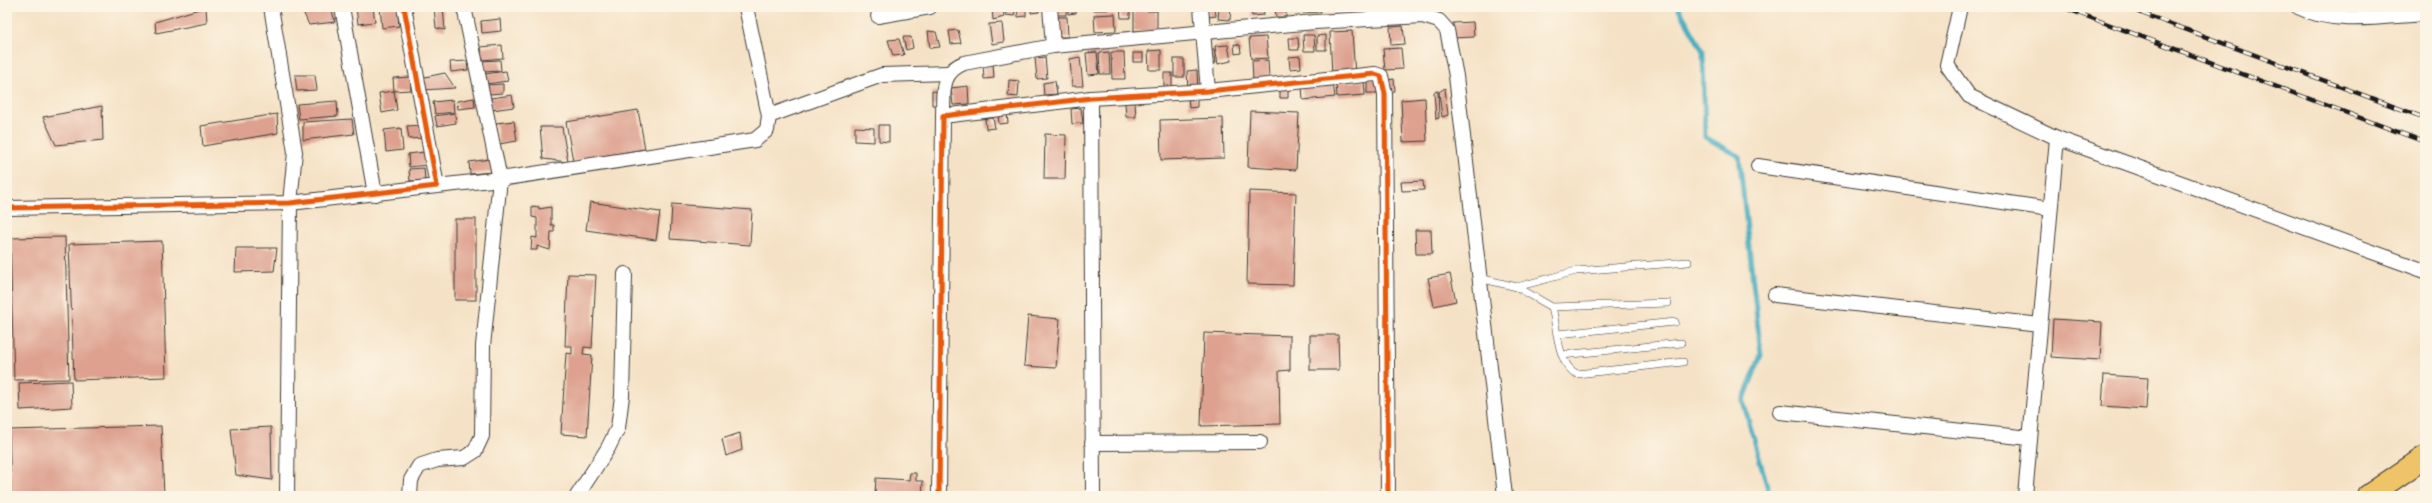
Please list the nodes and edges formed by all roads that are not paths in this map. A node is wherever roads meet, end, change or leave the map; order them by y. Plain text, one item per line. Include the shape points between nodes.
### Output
1 (271, 7) edge
2 (342, 7) edge
3 (404, 7) edge
4 (464, 7) edge
5 (746, 7) edge
6 (930, 7) edge
7 (1050, 7) edge
8 (1201, 7) edge
9 (1960, 7) edge
10 (2298, 7) edge
11 (2425, 14) edge
12 (878, 16) dead end
13 (1203, 33) junction
14 (1053, 46) junction
15 (948, 72) junction
16 (1208, 91) junction
17 (1091, 98) junction
18 (769, 116) junction
19 (943, 116) junction
20 (2057, 138) junction
21 (1758, 166) dead end
22 (500, 178) junction
23 (437, 186) junction
24 (375, 194) junction
25 (290, 203) junction
26 (7, 208) edge
27 (2050, 209) junction
28 (1688, 262) dead end
29 (2425, 271) edge
30 (625, 274) dead end
31 (1479, 278) junction
32 (1517, 287) junction
33 (1775, 295) dead end
34 (1668, 303) dead end
35 (1552, 307) junction
36 (1675, 322) dead end
37 (2040, 325) junction
38 (1558, 334) junction
39 (1681, 343) dead end
40 (1562, 355) junction
41 (1683, 362) dead end
42 (1780, 412) dead end
43 (2030, 438) junction
44 (1260, 442) dead end
45 (1092, 443) junction
46 (2425, 457) edge
47 (287, 496) edge
48 (410, 496) edge
49 (576, 496) edge
50 (939, 496) edge
51 (1092, 496) edge
52 (1388, 496) edge
53 (1505, 496) edge
54 (2025, 496) edge
55 (2368, 496) edge

1 - 25 street via 295,152
2 - 24 street
3 - 23 street
4 - 22 street
5 - 18 street
6 - 12 street
7 - 14 street
8 - 13 street
9 - 20 street via 1947,65 1969,96
10 - 11 street via 2328,16
13 - 14 street
13 - 16 street
13 - 31 street via 1314,22 1423,16 1439,21 1447,30 1456,76
14 - 15 street via 964,63
15 - 18 street via 882,75
15 - 19 street via 944,83
16 - 17 street
16 - 52 street via 1365,75 1382,76 1385,94
17 - 19 street
17 - 45 street
18 - 22 street via 767,130 755,140
19 - 50 street
20 - 27 street
20 - 29 street
21 - 27 street
22 - 23 street
22 - 48 street via 483,346 482,436 475,451 464,458 437,460 419,466 411,480
23 - 24 street
24 - 25 street
25 - 26 street
25 - 47 street
27 - 37 street
28 - 32 lane via 1576,271
30 - 49 street via 622,396 618,428 608,448
31 - 32 lane
31 - 53 street
32 - 35 lane
33 - 37 street
34 - 35 lane
35 - 38 lane
36 - 38 lane
37 - 43 street
38 - 40 lane
39 - 40 lane
40 - 41 lane via 1571,371 1577,374
42 - 43 street
43 - 54 street
44 - 45 street
45 - 51 street
46 - 55 main road

